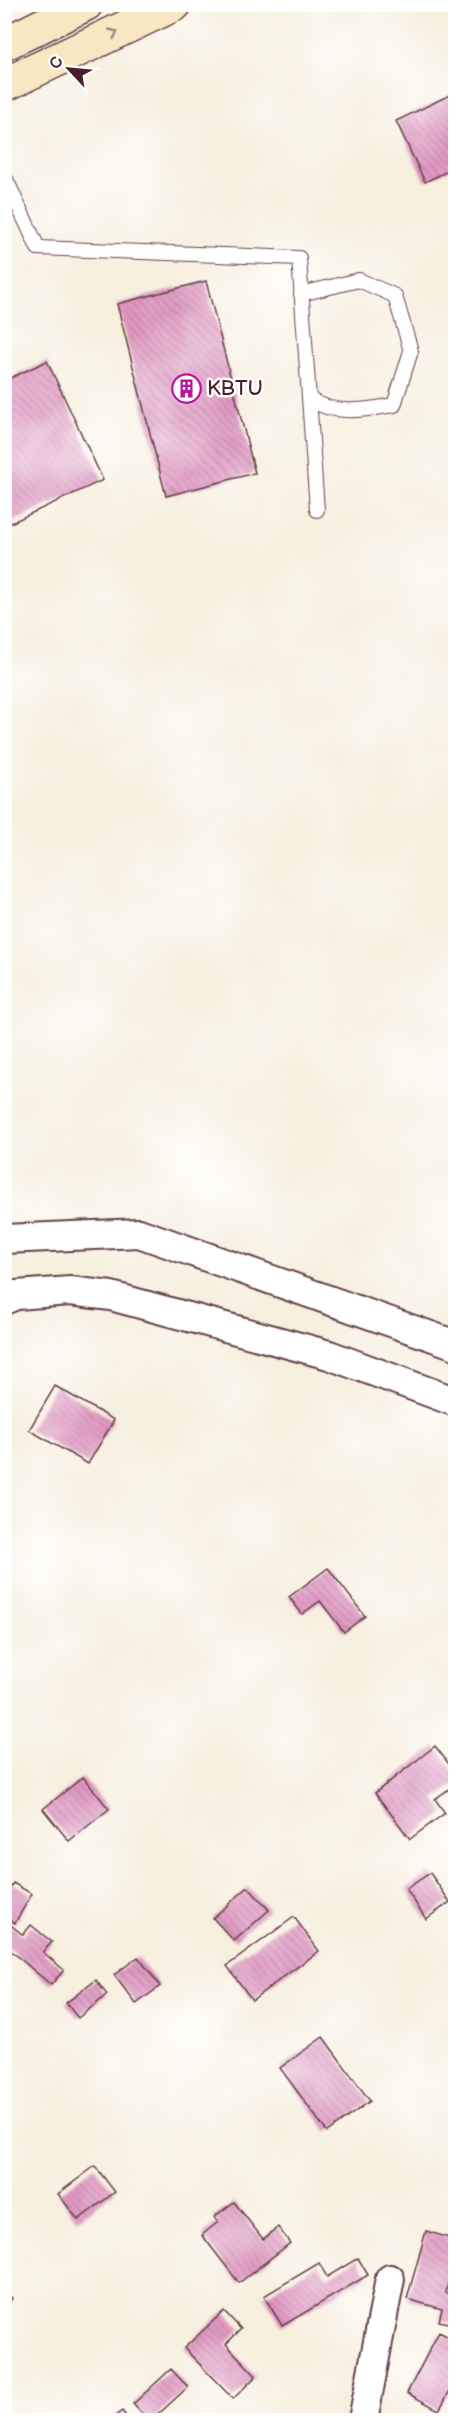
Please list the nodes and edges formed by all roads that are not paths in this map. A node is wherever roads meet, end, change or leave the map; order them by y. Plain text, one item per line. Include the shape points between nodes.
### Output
1 (86, 4) edge
2 (175, 4) edge
3 (4, 44) edge
4 (4, 85) edge
5 (4, 175) edge
6 (301, 294) junction
7 (309, 399) junction
8 (316, 510) dead end
9 (4, 1239) edge
10 (4, 1300) edge
11 (456, 1346) edge
12 (456, 1402) edge
13 (390, 2279) dead end
14 (363, 2421) edge

1 - 3 street
4 -> 2 street
5 - 6 lane via 38,248 298,258
6 - 7 lane
6 - 7 lane via 359,280 395,296 411,351 394,405 354,412 321,407
7 - 8 lane
9 - 11 street via 139,1233
10 - 12 street via 16,1295 70,1291 111,1296 329,1355
13 - 14 street

